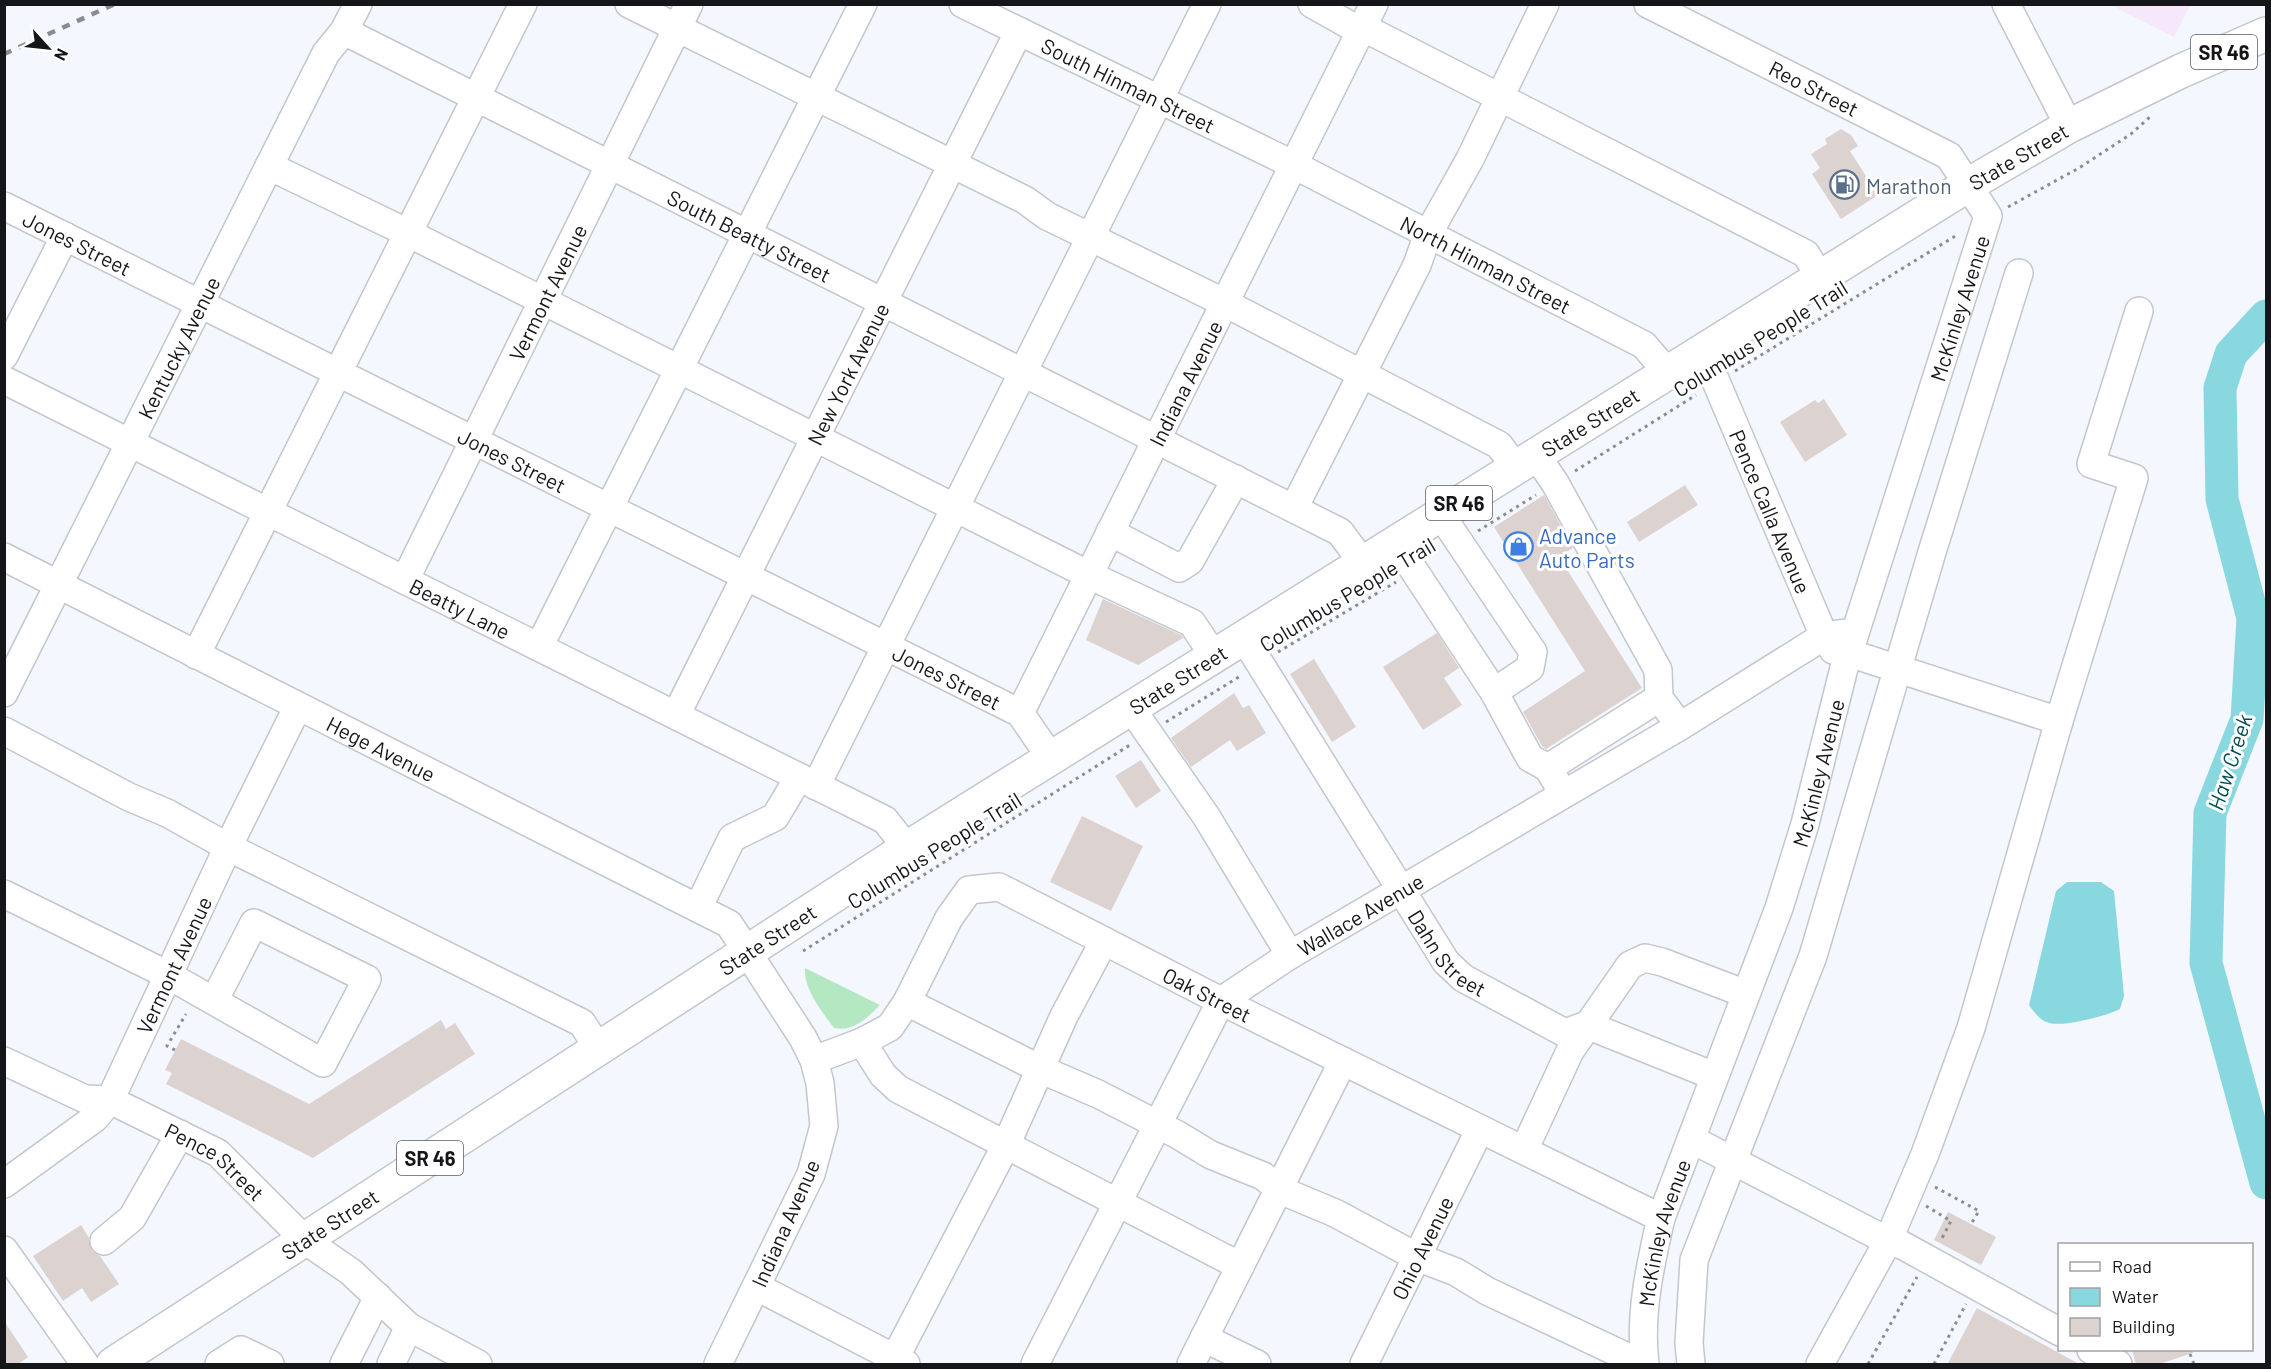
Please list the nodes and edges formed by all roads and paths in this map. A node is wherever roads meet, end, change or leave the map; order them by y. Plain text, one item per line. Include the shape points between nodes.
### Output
1 (358, 4) edge
2 (523, 4) edge
3 (629, 4) edge
4 (689, 4) edge
5 (863, 4) edge
6 (963, 4) edge
7 (1207, 4) edge
8 (1312, 4) edge
9 (1374, 4) edge
10 (1545, 4) edge
11 (1648, 4) edge
12 (2007, 4) edge
13 (677, 29) junction
14 (344, 31) junction
15 (1018, 31) junction
16 (1360, 31) junction
17 (2266, 34) edge
18 (817, 96) junction
19 (476, 97) junction
20 (1500, 98) junction
21 (1159, 99) junction
22 (2155, 114) dead end
23 (2069, 126) junction
24 (611, 164) junction
25 (952, 165) junction
26 (1294, 165) junction
27 (269, 166) junction
28 (1968, 185) junction
29 (4, 206) edge
30 (1988, 216) junction
31 (408, 232) junction
32 (748, 233) junction
33 (1428, 234) junction
34 (65, 236) junction
35 (1090, 236) junction
36 (2019, 273) dead end
37 (1820, 278) junction
38 (543, 300) junction
39 (883, 301) junction
40 (1225, 303) junction
41 (201, 304) junction
42 (2139, 311) dead end
43 (1703, 351) junction
44 (4, 356) edge
45 (680, 368) junction
46 (1023, 371) junction
47 (338, 372) junction
48 (1362, 373) junction
49 (1668, 373) junction
50 (4, 380) edge
51 (1717, 382) junction
52 (816, 436) junction
53 (1157, 438) junction
54 (474, 440) junction
55 (133, 443) junction
56 (1526, 461) junction
57 (1236, 479) junction
58 (1555, 483) junction
59 (956, 506) junction
60 (609, 508) junction
61 (1294, 508) junction
62 (269, 511) junction
63 (1441, 515) junction
64 (1110, 532) junction
65 (1396, 543) junction
66 (1460, 543) junction
67 (4, 558) edge
68 (1364, 563) junction
69 (1179, 568) junction
70 (1415, 571) junction
71 (1089, 575) junction
72 (746, 576) junction
73 (405, 580) junction
74 (60, 584) junction
75 (1159, 607) junction
76 (1824, 636) junction
77 (539, 646) junction
78 (886, 646) junction
79 (1251, 651) junction
80 (1849, 651) junction
81 (196, 656) junction
82 (1215, 656) junction
83 (1898, 669) junction
84 (1494, 692) junction
85 (4, 693) edge
86 (1659, 698) junction
87 (297, 708) junction
88 (1020, 713) junction
89 (676, 715) junction
90 (1139, 721) junction
91 (2059, 721) junction
92 (1680, 726) junction
93 (4, 731) edge
94 (1051, 758) junction
95 (1548, 768) junction
96 (808, 781) junction
97 (1565, 795) junction
98 (228, 847) junction
99 (908, 848) junction
100 (1402, 889) junction
101 (4, 894) edge
102 (698, 908) junction
103 (1104, 941) junction
104 (747, 951) junction
105 (803, 951) dead end
106 (1290, 956) junction
107 (168, 975) junction
108 (1746, 994) junction
109 (214, 1001) junction
110 (1221, 1001) junction
111 (907, 1002) junction
112 (186, 1014) dead end
113 (1587, 1025) junction
114 (862, 1042) junction
115 (598, 1048) junction
116 (175, 1050) dead end
117 (814, 1060) junction
118 (4, 1061) edge
119 (1343, 1061) junction
120 (1040, 1069) junction
121 (1714, 1076) junction
122 (110, 1100) junction
123 (1158, 1125) junction
124 (1480, 1129) junction
125 (180, 1134) junction
126 (1691, 1138) junction
127 (1006, 1144) junction
128 (1524, 1150) junction
129 (1734, 1161) junction
130 (4, 1184) edge
131 (1931, 1185) dead end
132 (1280, 1191) junction
133 (1118, 1203) junction
134 (1922, 1204) dead end
135 (1661, 1218) junction
136 (1971, 1224) dead end
137 (104, 1241) dead end
138 (306, 1241) junction
139 (1888, 1242) junction
140 (4, 1250) edge
141 (1417, 1257) junction
142 (1928, 1260) junction
143 (1240, 1266) junction
144 (757, 1287) junction
145 (1976, 1287) junction
146 (378, 1298) junction
147 (409, 1327) junction
148 (2058, 1331) edge
149 (1204, 1338) junction
150 (2093, 1351) edge
151 (2190, 1354) dead end
152 (900, 1362) edge
153 (85, 1365) edge
154 (113, 1365) edge
155 (219, 1365) edge
156 (270, 1365) edge
157 (344, 1365) edge
158 (391, 1365) edge
159 (478, 1365) edge
160 (718, 1365) edge
161 (1035, 1365) edge
162 (1191, 1365) edge
163 (1257, 1365) edge
164 (1364, 1365) edge
165 (1643, 1365) edge
166 (1691, 1365) edge
167 (1820, 1365) edge
168 (1868, 1365) edge
169 (1934, 1365) edge
170 (2118, 1365) edge
171 (2194, 1365) edge

1 - 14 street, Kentucky Avenue
2 - 19 street
3 - 13 street
4 - 13 street, Vermont Avenue
5 - 18 street
6 - 15 street, South Hinman Street
7 - 21 street
8 - 16 street
9 - 16 street, Indiana Avenue
10 - 20 street
11 - 28 street, Reo Street via 1949,156
12 - 23 street
13 - 18 street
13 - 24 street, Vermont Avenue
14 - 19 street, South Beatty Street
14 - 27 street, Kentucky Avenue via 326,52
15 - 21 street, South Hinman Street
15 - 25 street, New York Avenue
16 - 20 street via 1374,33
16 - 26 street, Indiana Avenue
17 - 23 highway, State Street / SR 46
18 - 25 street
18 - 32 street
19 - 24 street, South Beatty Street
19 - 31 street
20 - 33 street
20 - 37 street via 1806,254
21 - 26 street, South Hinman Street
21 - 35 street
22 - 30 path, Columbus People Trail via 2079,168
23 - 28 highway, State Street / SR 46
24 - 32 street, South Beatty Street
24 - 38 street, Vermont Avenue
25 - 35 street
25 - 39 street, New York Avenue
26 - 33 street, North Hinman Street
26 - 40 street, Indiana Avenue
27 - 31 street
27 - 41 street, Kentucky Avenue
28 - 30 street, McKinley Avenue
28 - 37 highway, State Street / SR 46
29 - 34 street, Jones Street
30 - 51 path, Columbus People Trail
30 - 80 street, McKinley Avenue
31 - 38 street
31 - 47 street
32 - 39 street, South Beatty Street
32 - 45 street
33 - 48 street via 1417,265
33 - 49 street, North Hinman Street via 1644,345
34 - 41 street, Jones Street
34 - 44 street
35 - 40 street
35 - 46 street
36 - 83 street
37 - 43 highway, State Street / SR 46
38 - 45 street
38 - 54 street, Vermont Avenue
39 - 46 street, South Beatty Street
39 - 52 street, New York Avenue
40 - 48 street
40 - 53 street, Indiana Avenue
41 - 47 street, Jones Street
41 - 55 street, Kentucky Avenue
42 - 91 street via 2091,464 2134,478
43 - 49 highway, State Street / SR 46
43 - 51 street, Pence Calla Avenue
45 - 52 street
45 - 60 street
46 - 53 street, South Beatty Street
46 - 59 street
47 - 54 street, Jones Street
47 - 62 street
48 - 56 street
48 - 61 street
49 - 56 highway, State Street / SR 46
50 - 55 street, Beatty Lane
51 - 58 path, Columbus People Trail
51 - 76 street, Pence Calla Avenue
52 - 59 street
52 - 72 street, New York Avenue
53 - 57 street, South Beatty Street
53 - 64 street, Indiana Avenue
54 - 60 street, Jones Street
54 - 73 street, Vermont Avenue
55 - 62 street, Beatty Lane
55 - 74 street, Kentucky Avenue
56 - 58 street
56 - 63 highway, State Street / SR 46
57 - 61 street, South Beatty Street
57 - 69 street via 1190,561
58 - 66 path, Columbus People Trail
58 - 86 street via 1658,670
59 - 71 street
59 - 78 street
60 - 72 street, Jones Street
60 - 77 street
61 - 68 street, South Beatty Street via 1340,532
62 - 73 street, Beatty Lane
62 - 81 street
63 - 65 highway, State Street / SR 46
63 - 66 street
64 - 69 street
64 - 71 street, Indiana Avenue
65 - 68 highway, State Street / SR 46
65 - 70 street
66 - 84 street via 1533,652 1530,668
67 - 74 street, Hege Avenue
68 - 79 highway, State Street / SR 46
69 - 75 street
70 - 79 path, Columbus People Trail
70 - 84 street
71 - 75 street
71 - 88 street, Indiana Avenue
72 - 78 street, Jones Street
72 - 89 street, New York Avenue
73 - 77 street, Beatty Lane
74 - 81 street, Hege Avenue
74 - 85 street, Kentucky Avenue
75 - 82 street via 1192,622
76 - 80 street, Wallace Avenue
76 - 92 street, Wallace Avenue
77 - 89 street, Beatty Lane
78 - 88 street, Jones Street
78 - 96 street
79 - 82 highway, State Street / SR 46
79 - 90 path, Columbus People Trail
79 - 100 street, Dahn Street
80 - 83 street
80 - 108 street, McKinley Avenue via 1802,834
81 - 87 street, Hege Avenue
82 - 90 highway, State Street / SR 46
83 - 91 street
83 - 129 street via 1813,956
84 - 95 street via 1530,758
86 - 92 street
86 - 95 street
87 - 98 street, Vermont Avenue
87 - 102 street, Hege Avenue
88 - 94 street
89 - 96 street, Beatty Lane
90 - 94 highway, State Street / SR 46
90 - 105 path, Columbus People Trail
90 - 106 street via 1206,816
91 - 139 street via 1971,1028
92 - 97 street, Wallace Avenue
93 - 98 street
94 - 99 highway, State Street / SR 46
95 - 97 street
96 - 99 street, Beatty Lane via 885,820
96 - 102 street via 775,817 732,838
97 - 100 street, Wallace Avenue
98 - 107 street, Vermont Avenue
98 - 115 street via 582,1023
99 - 104 highway, State Street / SR 46
100 - 106 street, Wallace Avenue
100 - 113 street, Dahn Street via 1446,962 1463,978 1565,1033
101 - 107 street
102 - 104 street, Hege Avenue via 729,924
103 - 110 street, Oak Street
103 - 111 street, Oak Street via 999,886 969,890 949,918
103 - 120 street
104 - 115 highway, State Street / SR 46
104 - 117 street, Indiana Avenue
106 - 110 street, Wallace Avenue
107 - 109 street
107 - 122 street, Vermont Avenue
108 - 113 street via 1645,958 1630,965
108 - 121 street, McKinley Avenue
109 - 109 street via 323,1063 367,979 254,923
110 - 119 street, Oak Street
110 - 123 street, Wallace Avenue
111 - 114 street, Oak Street via 890,1026
111 - 120 street
112 - 116 path via 167,1046
113 - 121 street
113 - 128 street via 1570,1051
114 - 117 street, Oak Street
114 - 127 street via 883,1075 898,1089
115 - 138 highway, State Street / SR 46
117 - 144 street, Indiana Avenue via 824,1126 811,1174
118 - 122 street via 85,1100
119 - 124 street, Oak Street
119 - 132 street
120 - 123 street
120 - 127 street
121 - 126 street, McKinley Avenue
122 - 125 street, Pence Street
122 - 130 street, Vermont Avenue via 95,1118
123 - 132 street via 1211,1155 1263,1176
123 - 133 street, Wallace Avenue
124 - 128 street, Oak Street
124 - 141 street, Ohio Avenue
125 - 137 street via 132,1218
125 - 138 street, Pence Street via 218,1154
126 - 129 street
126 - 135 street, McKinley Avenue
127 - 133 street
127 - 152 street
128 - 135 street, Oak Street
129 - 139 street
129 - 166 street via 1694,1260
131 - 136 path via 1979,1211
132 - 141 street via 1335,1213
132 - 143 street
133 - 143 street
133 - 161 street, Wallace Avenue
134 - 142 path via 1951,1221
135 - 165 street, McKinley Avenue via 1649,1271
138 - 146 street, Pence Street via 351,1272
138 - 154 highway, State Street / SR 46
139 - 142 street via 1900,1244
139 - 167 street
140 - 153 street
141 - 164 street, Ohio Avenue
141 - 165 street via 1456,1272 1487,1291
142 - 145 street
142 - 168 path
143 - 149 street
144 - 152 street
144 - 160 street, Indiana Avenue
145 - 148 street
145 - 169 path
146 - 147 street, Pence Street
146 - 157 street
147 - 158 street
147 - 159 street, Pence Street
149 - 162 street
149 - 163 street
150 - 170 street
151 - 171 path
155 - 156 street via 241,1350

